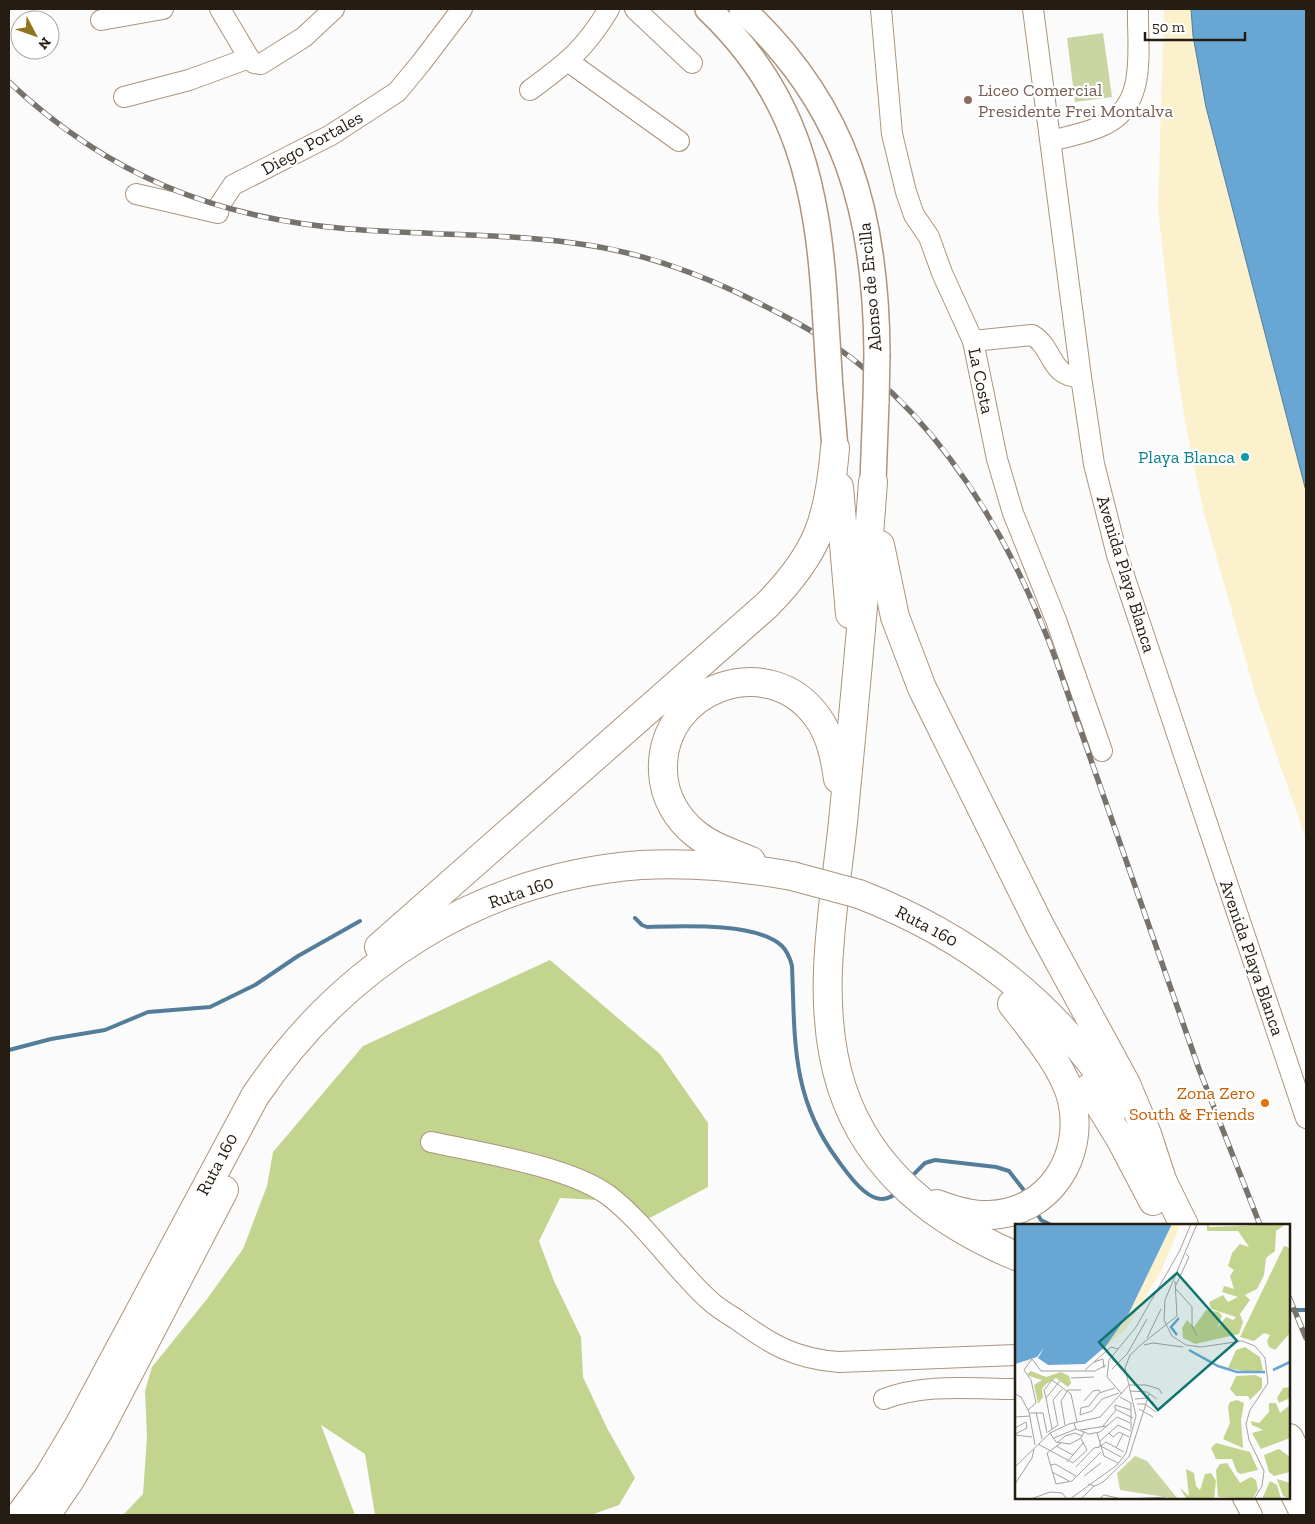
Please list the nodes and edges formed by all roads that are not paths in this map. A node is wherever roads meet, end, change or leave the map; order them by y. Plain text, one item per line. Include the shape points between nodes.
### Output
1 (163, 9) edge
2 (220, 9) edge
3 (334, 9) edge
4 (462, 9) edge
5 (609, 9) edge
6 (635, 9) edge
7 (708, 9) edge
8 (742, 9) edge
9 (881, 9) edge
10 (1034, 9) edge
11 (1138, 9) edge
12 (101, 20) dead end
13 (249, 58) junction
14 (569, 62) junction
15 (692, 63) dead end
16 (530, 90) dead end
17 (124, 97) dead end
18 (679, 141) dead end
19 (1051, 141) junction
20 (136, 194) dead end
21 (973, 342) junction
22 (1081, 377) junction
23 (835, 448) junction
24 (873, 482) junction
25 (853, 698) junction
26 (1102, 751) dead end
27 (844, 811) junction
28 (790, 884) junction
29 (856, 903) junction
30 (1012, 1004) junction
31 (312, 1022) junction
32 (1306, 1118) edge
33 (431, 1142) dead end
34 (1163, 1183) junction
35 (905, 1186) junction
36 (1163, 1224) edge
37 (1184, 1224) edge
38 (1015, 1256) edge
39 (1015, 1355) edge
40 (1015, 1389) edge
41 (884, 1398) dead end
42 (1290, 1440) edge
43 (1306, 1473) edge
44 (1290, 1484) edge
45 (1244, 1499) edge
46 (1299, 1507) edge
47 (20, 1515) edge
48 (46, 1515) edge
49 (1252, 1515) edge

1 - 12 street
2 - 13 street
3 - 13 street via 304,37 265,63 257,64
4 - 20 street, Diego Portales via 397,92 330,135 233,185 218,213
5 - 14 street via 593,35
6 - 15 street
7 - 23 main road, bridge via 762,72 794,135 815,205 822,255
8 - 24 main road, Alonso de Ercilla, bridge via 774,41 803,78 827,119 849,166 869,236 877,353
9 - 21 street, La Costa via 892,134 906,192 914,215 929,237
10 - 19 street, Avenida Playa Blanca
11 - 19 street via 1137,78 1131,102 1107,124
13 - 17 street via 189,80
14 - 16 street
14 - 18 street
19 - 22 street, Avenida Playa Blanca
21 - 22 street via 1032,335 1062,374
21 - 26 street, La Costa via 997,459 1013,513 1056,620
22 - 32 street, Avenida Playa Blanca via 1094,464 1115,548
23 - 25 highway via 848,580
23 - 31 highway via 830,494 822,527 809,555 792,579 767,605 369,956 340,985
24 - 25 highway via 865,604
24 - 34 highway via 888,588 912,665 1040,926 1126,1084 1148,1134
25 - 27 highway
27 - 28 highway via 834,753 825,729 810,708 791,693 761,683 730,684 706,693 682,713 667,742 663,768 665,789 679,817 716,847
27 - 35 highway via 829,973 833,1051 842,1089 858,1124 879,1157
28 - 29 highway, Ruta 160
28 - 31 highway, Ruta 160 via 725,866 642,865 589,872 536,885 458,916 408,944 359,979
28 - 48 highway, Ruta 160 via 675,882 619,886 565,896 512,912 464,932 418,958 363,998 316,1045 270,1108 98,1432
29 - 30 highway, Ruta 160 via 968,970
29 - 34 highway, Ruta 160 via 933,927 990,963 1035,1000 1078,1045 1107,1084 1136,1130
30 - 35 highway via 1062,1077 1071,1098 1075,1136 1061,1176 1045,1194 1026,1206 988,1215 946,1208
30 - 36 highway, Ruta 160 via 1052,1043 1089,1088 1121,1140
31 - 47 highway, Ruta 160 via 269,1076 243,1116 78,1427 49,1476
33 - 39 street via 542,1167 588,1182 609,1196 653,1239 708,1300 762,1338 791,1353 839,1362
34 - 37 highway, Ruta 160
35 - 38 highway via 953,1226
40 - 41 street via 930,1388
42 - 43 highway
44 - 46 highway
45 - 49 street

